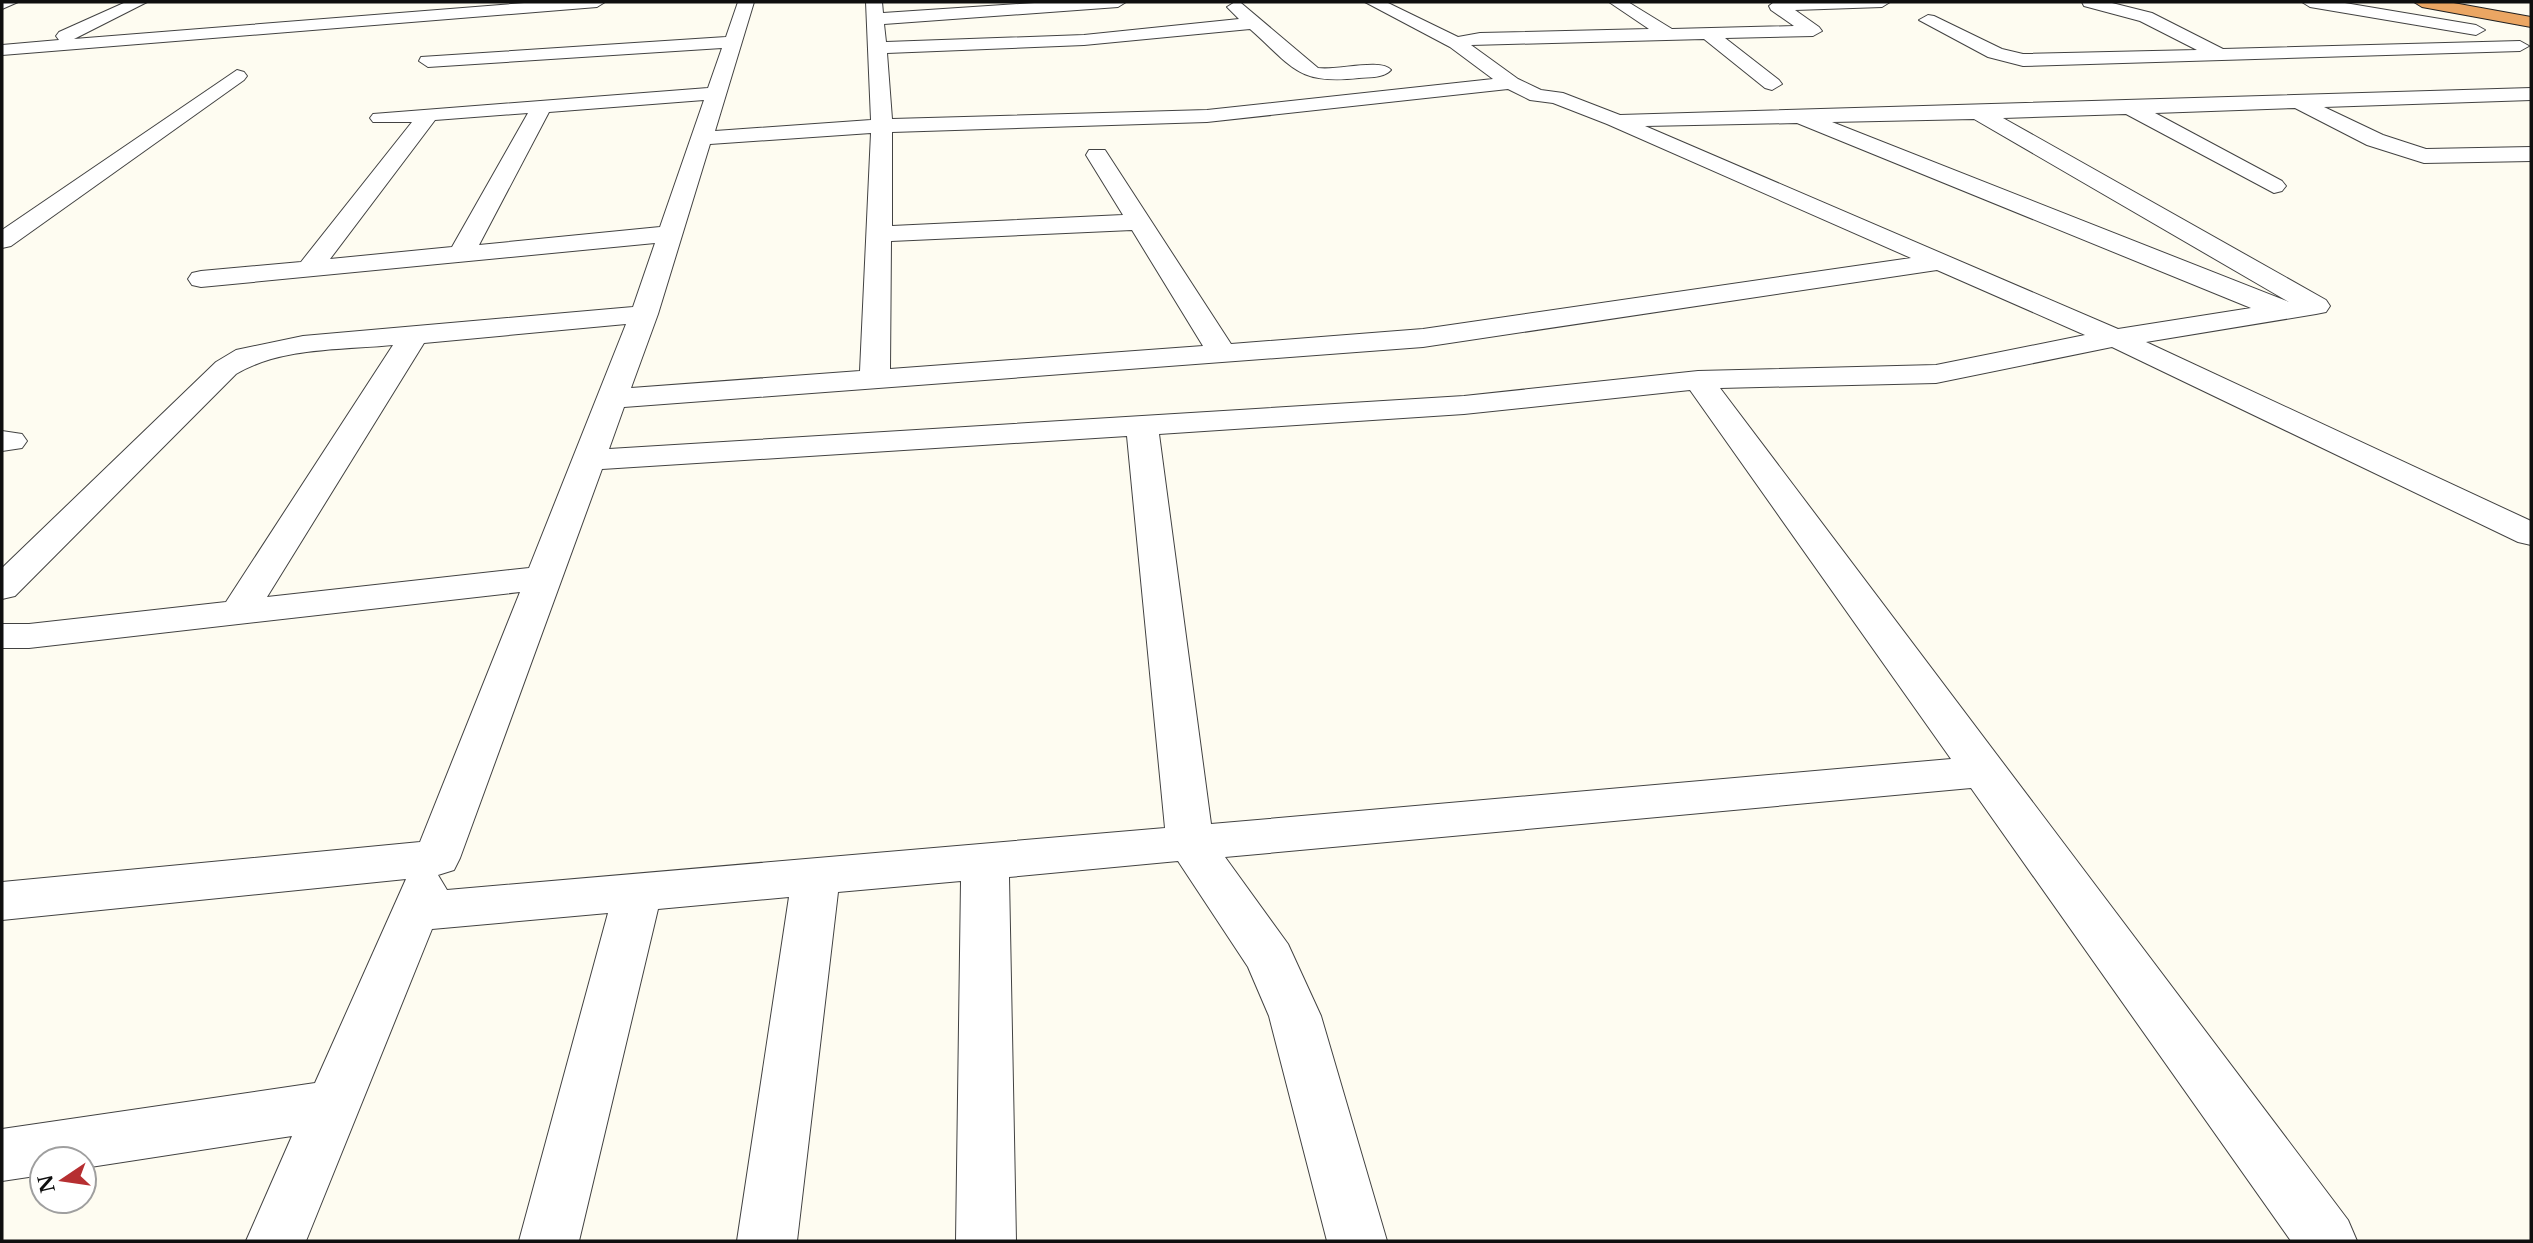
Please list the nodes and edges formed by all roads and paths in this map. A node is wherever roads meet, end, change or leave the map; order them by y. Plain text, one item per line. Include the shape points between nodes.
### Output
1 (10, 2) edge
2 (139, 2) edge
3 (370, 2) edge
4 (597, 2) edge
5 (746, 2) edge
6 (1118, 2) edge
7 (1230, 2) edge
8 (1373, 2) edge
9 (1617, 2) edge
10 (1873, 2) edge
11 (1882, 2) edge
12 (2090, 2) edge
13 (2310, 2) edge
14 (2422, 2) edge
15 (2461, 2) edge
16 (563, 3) edge
17 (2, 5) edge
18 (875, 11) edge
19 (2531, 14) edge
20 (352, 19) junction
21 (1928, 20) dead end
22 (2531, 22) edge
23 (1253, 23) junction
24 (2476, 30) junction
25 (1710, 35) junction
26 (1672, 36) junction
27 (733, 42) junction
28 (46, 46) junction
29 (877, 48) junction
30 (2526, 48) edge
31 (2, 50) edge
32 (1455, 53) junction
33 (2221, 55) junction
34 (428, 61) dead end
35 (1398, 69) dead end
36 (237, 76) dead end
37 (1511, 83) junction
38 (1772, 84) dead end
39 (716, 93) junction
40 (2531, 94) edge
41 (2297, 102) junction
42 (542, 106) junction
43 (2128, 107) junction
44 (1978, 113) junction
45 (428, 115) junction
46 (1798, 117) junction
47 (380, 118) dead end
48 (1614, 120) junction
49 (882, 126) junction
50 (701, 138) junction
51 (2531, 154) edge
52 (1097, 155) dead end
53 (2274, 186) dead end
54 (1140, 222) junction
55 (669, 234) junction
56 (879, 234) junction
57 (2, 242) edge
58 (461, 254) junction
59 (1939, 262) junction
60 (309, 269) junction
61 (201, 279) dead end
62 (2284, 312) junction
63 (644, 314) junction
64 (414, 335) junction
65 (2115, 338) junction
66 (1222, 353) junction
67 (875, 377) junction
68 (1698, 380) junction
69 (611, 398) junction
70 (1142, 425) junction
71 (588, 460) junction
72 (2531, 534) edge
73 (542, 578) junction
74 (2, 588) edge
75 (238, 613) junction
76 (2, 636) edge
77 (1982, 772) junction
78 (1190, 843) junction
79 (437, 858) junction
80 (985, 861) junction
81 (816, 876) junction
82 (638, 891) junction
83 (2, 901) edge
84 (415, 912) junction
85 (333, 1105) junction
86 (2, 1155) edge
87 (276, 1241) edge
88 (548, 1241) edge
89 (767, 1241) edge
90 (986, 1241) edge
91 (1357, 1241) edge
92 (2327, 1241) edge

1 - 17 street
2 - 28 street
3 - 20 street
4 - 16 street
5 - 27 street
6 - 18 street
7 - 23 street
8 - 32 street
9 - 26 street
10 - 11 street
10 - 25 street via 1777,6 1813,31
12 - 33 street via 2146,18
13 - 24 street
14 - 22 highway
14 - 24 street via 2436,16
15 - 19 highway
16 - 20 street
18 - 29 street
20 - 28 street
21 - 33 street via 1995,53 2023,60
23 - 29 street via 1084,40
23 - 35 street via 1312,73 1329,76
24 - 30 street
25 - 26 street
25 - 38 street
26 - 32 street via 1480,38
27 - 34 street
27 - 39 street
28 - 31 street
29 - 49 street
30 - 33 street
32 - 37 street via 1480,61
36 - 57 street
37 - 48 street
37 - 49 street via 1207,116
39 - 42 street
39 - 50 street
40 - 41 street
41 - 43 street
41 - 51 street via 2375,140 2424,156
42 - 45 street
42 - 58 street
43 - 44 street
43 - 53 street
44 - 46 street
44 - 62 street via 2316,306
45 - 47 street
45 - 60 street
46 - 48 street
46 - 62 street
48 - 59 street
49 - 50 street
49 - 56 street
50 - 55 street
52 - 54 street
54 - 56 street
54 - 66 street
55 - 58 street
55 - 63 street
56 - 67 street
58 - 60 street
59 - 65 street
59 - 66 street via 1468,332
60 - 61 street
62 - 65 street
63 - 64 street
63 - 69 street
64 - 74 street via 270,350 236,362
64 - 75 street
65 - 68 street via 1936,374
65 - 72 street
66 - 67 street
67 - 69 street
68 - 70 street via 1464,405
68 - 77 street
69 - 71 street
70 - 71 street
70 - 78 street
71 - 73 street
73 - 75 street
73 - 79 street
75 - 76 street
77 - 78 street
77 - 92 street
78 - 80 street
78 - 91 street via 1270,958 1290,1005
79 - 83 street
79 - 84 street
80 - 81 street
80 - 90 street
81 - 82 street
81 - 89 street
82 - 84 street
82 - 88 street
84 - 85 street
85 - 86 street
85 - 87 street

